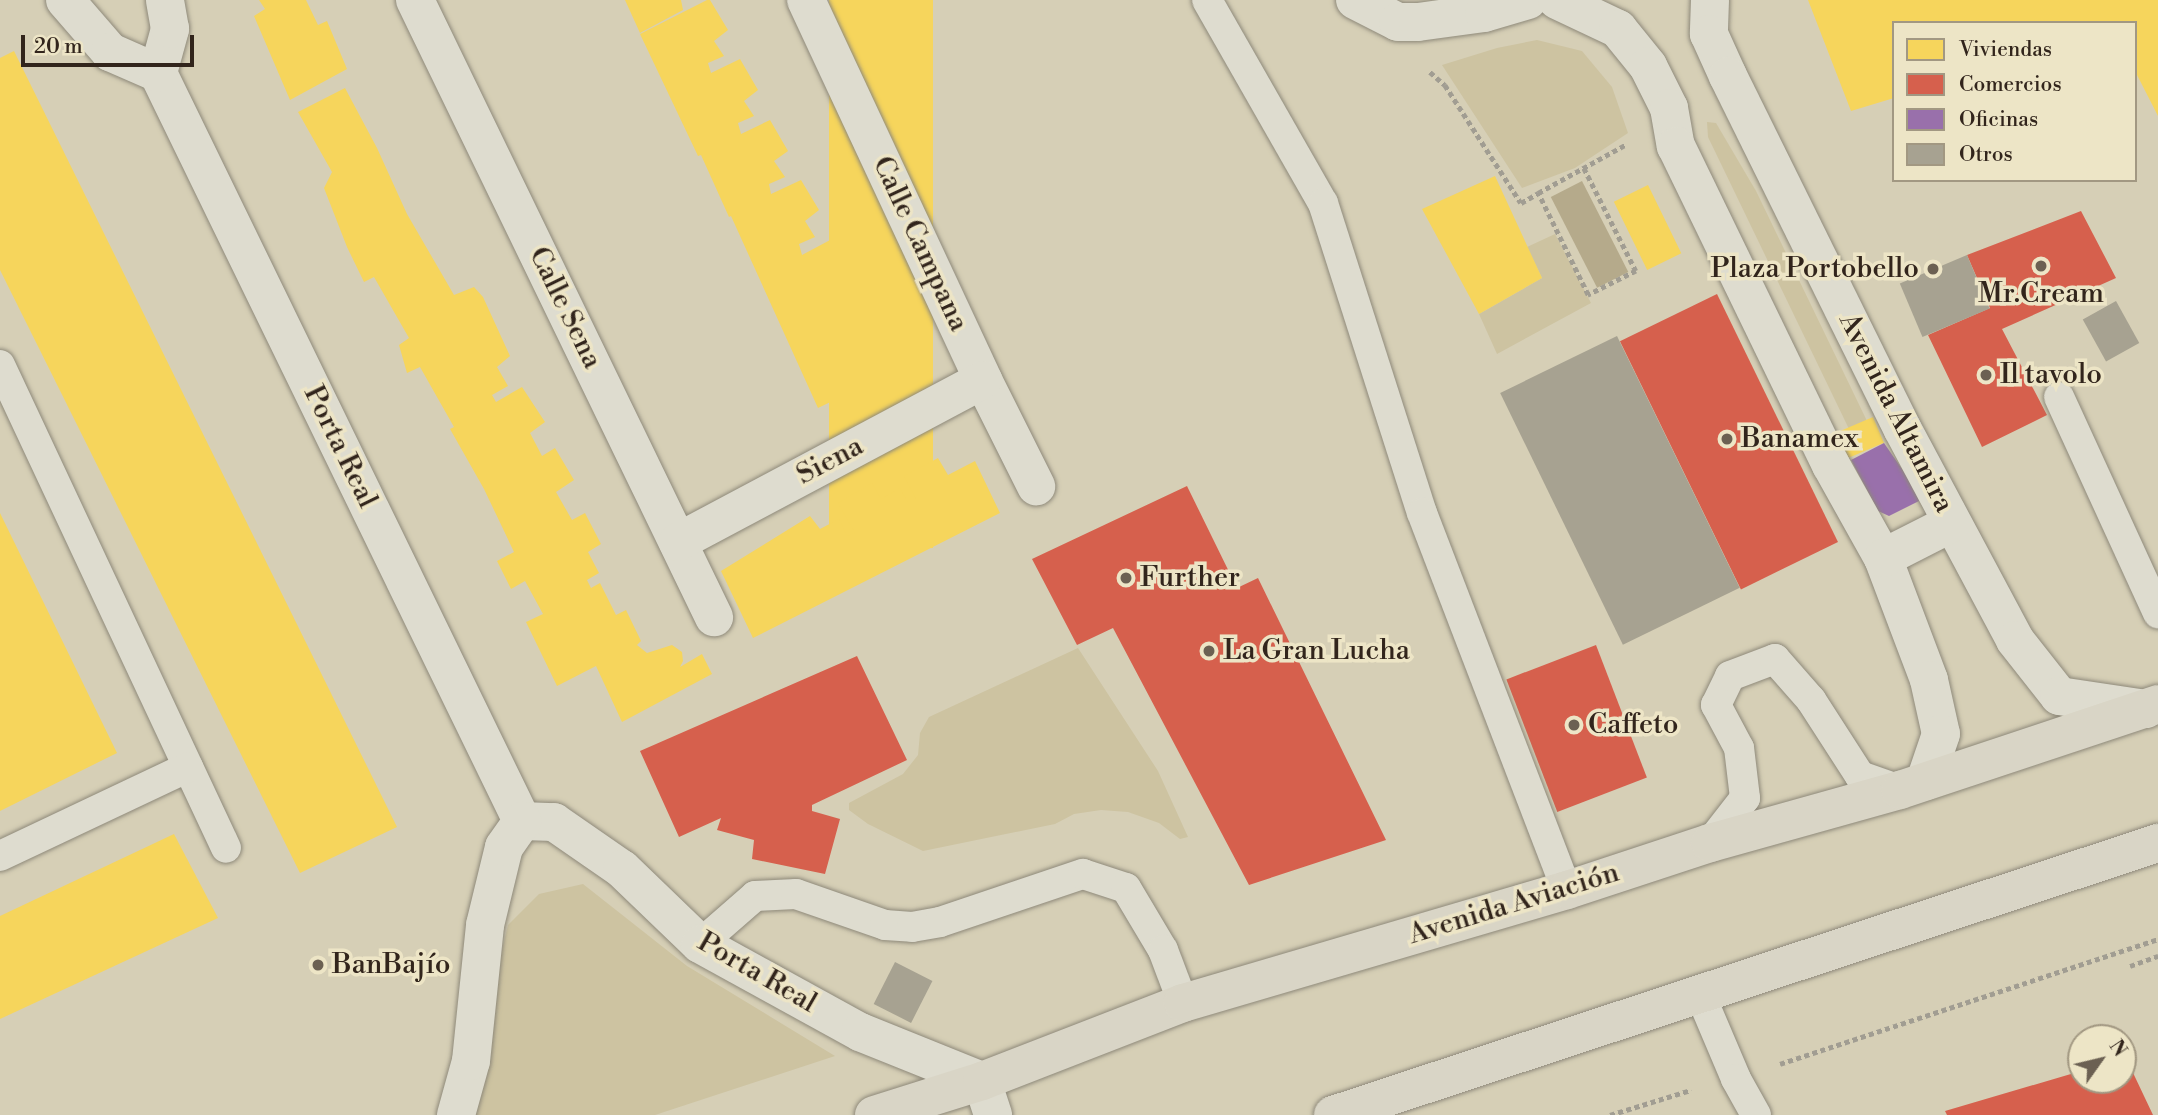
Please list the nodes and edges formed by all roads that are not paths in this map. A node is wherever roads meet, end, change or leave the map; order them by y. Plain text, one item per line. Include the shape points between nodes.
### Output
1 (65, 0) edge
2 (165, 0) edge
3 (415, 0) edge
4 (806, 0) edge
5 (1207, 0) edge
6 (1355, 0) edge
7 (1528, 0) edge
8 (1557, 0) edge
9 (1710, 0) edge
10 (158, 73) junction
11 (0, 365) edge
12 (983, 380) junction
13 (2059, 397) dead end
14 (1036, 486) dead end
15 (1952, 523) junction
16 (678, 542) junction
17 (1883, 558) junction
18 (2158, 613) edge
19 (714, 617) dead end
20 (2152, 707) edge
21 (188, 767) junction
22 (1913, 785) junction
23 (522, 821) junction
24 (1710, 843) junction
25 (2158, 843) edge
26 (226, 848) dead end
27 (0, 856) edge
28 (1567, 890) junction
29 (700, 944) junction
30 (1700, 994) junction
31 (1183, 1003) junction
32 (988, 1098) edge
33 (449, 1113) edge
34 (874, 1115) edge
35 (1333, 1115) edge
36 (1756, 1115) edge

1 - 10 street via 110,52
2 - 10 street via 170,29
3 - 16 street, Calle Sena
4 - 12 street, Calle Campana
5 - 28 lane via 1323,203 1422,513
6 - 7 street via 1398,22 1484,13
8 - 17 street via 1618,29 1648,66 1669,108 1676,146 1836,475
9 - 15 street, Avenida Altamira via 1709,34 1728,76
10 - 23 street, Porta Real
11 - 21 lane
12 - 14 street, Calle Campana
12 - 16 street, Siena
13 - 18 lane
15 - 17 street
15 - 20 street, Avenida Altamira via 2015,640 2059,696
16 - 19 street, Calle Sena
17 - 22 street via 1929,680 1941,734
20 - 22 main road, Avenida Aviación
21 - 26 lane
21 - 27 lane
22 - 24 main road, Avenida Aviación
22 - 24 lane via 1860,776 1811,700 1775,659 1730,677 1716,705 1740,748 1745,798
23 - 29 street, Porta Real via 554,822 622,869
23 - 33 street via 504,847 485,925 471,1061
24 - 28 main road, Avenida Aviación
25 - 30 main road
28 - 31 main road, Avenida Aviación
29 - 31 lane via 755,896 796,894 885,925 912,926 940,922 1083,874 1126,888 1163,950
29 - 32 street, Porta Real
30 - 35 main road
30 - 36 lane
31 - 32 main road, Avenida Aviación
32 - 34 main road, Avenida Aviación

